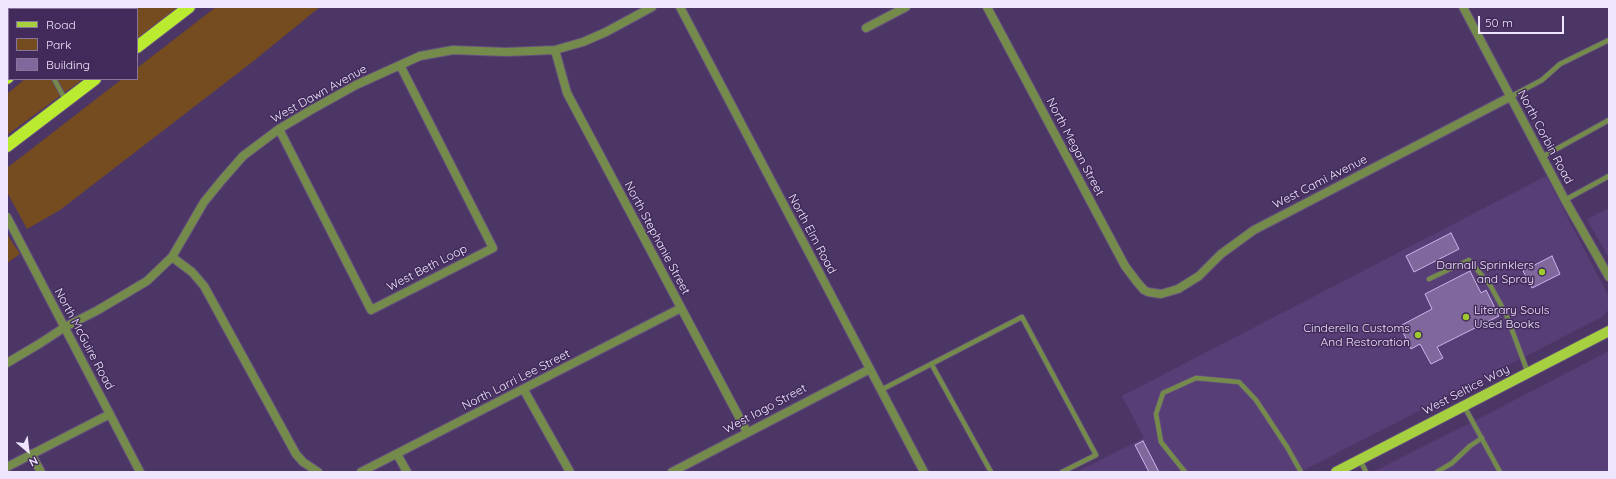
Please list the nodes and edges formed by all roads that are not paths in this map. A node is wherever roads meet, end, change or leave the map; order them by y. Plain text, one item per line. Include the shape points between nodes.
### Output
1 (189, 7) edge
2 (652, 7) edge
3 (680, 7) edge
4 (906, 7) edge
5 (987, 7) edge
6 (1463, 7) edge
7 (866, 28) dead end
8 (1609, 40) edge
9 (138, 46) edge
10 (555, 50) junction
11 (400, 64) junction
12 (55, 80) edge
13 (94, 80) edge
14 (1510, 97) junction
15 (66, 101) junction
16 (1609, 120) edge
17 (278, 129) junction
18 (7, 146) edge
19 (1542, 157) junction
20 (1609, 176) edge
21 (1565, 200) junction
22 (7, 217) edge
23 (172, 257) junction
24 (1609, 277) edge
25 (1429, 279) dead end
26 (1148, 292) joint
27 (681, 308) junction
28 (65, 327) junction
29 (1609, 331) edge
30 (7, 363) edge
31 (932, 365) junction
32 (870, 368) junction
33 (1528, 373) junction
34 (524, 390) junction
35 (881, 390) junction
36 (1464, 406) junction
37 (110, 414) junction
38 (747, 432) junction
39 (1482, 438) junction
40 (31, 454) junction
41 (397, 454) junction
42 (1360, 460) junction
43 (7, 467) edge
44 (41, 472) edge
45 (140, 472) edge
46 (318, 472) edge
47 (362, 472) edge
48 (407, 472) edge
49 (570, 472) edge
50 (672, 472) edge
51 (924, 472) edge
52 (991, 472) edge
53 (1062, 472) edge
54 (1185, 472) edge
55 (1301, 472) edge
56 (1336, 472) edge
57 (1366, 472) edge
58 (1437, 472) edge
59 (1500, 472) edge

1 - 9 highway
2 - 10 street, West Dawn Avenue via 606,32
3 - 32 street, North Elm Road
4 - 7 street
5 - 26 street, North Megan Street via 1125,266
6 - 14 street, North Corbin Road
8 - 14 lane via 1560,64 1542,80
10 - 11 street, West Dawn Avenue via 453,50 420,56
10 - 27 street, North Stephanie Street via 567,93
11 - 17 street, West Dawn Avenue via 356,85
11 - 17 street, West Beth Loop via 493,248 371,310
12 - 15 lane
13 - 15 highway
14 - 19 street, North Corbin Road
14 - 26 street, West Cami Avenue via 1254,230 1221,254 1199,276 1178,289 1161,294
15 - 18 highway
16 - 19 lane
17 - 23 street, West Dawn Avenue via 243,156 222,180 204,202
19 - 21 street, North Corbin Road
20 - 21 lane
21 - 24 street, North Corbin Road
22 - 28 street, North McGuire Road
23 - 28 street, West Dawn Avenue via 147,281
23 - 46 street via 192,272 204,286 296,454
25 - 33 lane via 1469,260 1490,285 1506,314
27 - 34 street, North Larri Lee Street
27 - 38 street, North Stephanie Street
28 - 30 street, West Dawn Avenue
28 - 37 street, North McGuire Road
29 - 33 main road, West Seltice Way
31 - 35 lane
31 - 52 lane
31 - 53 lane via 1022,316 1096,455
32 - 35 street, North Elm Road
32 - 38 street, West Iago Street
33 - 36 main road, West Seltice Way
34 - 41 street, North Larri Lee Street
34 - 49 street
35 - 51 street, North Elm Road
36 - 39 lane
36 - 42 main road, West Seltice Way
37 - 40 street
37 - 45 street, North McGuire Road
38 - 50 street, West Iago Street
39 - 58 lane
39 - 59 lane
40 - 43 street
40 - 44 street
41 - 47 street, North Larri Lee Street
41 - 48 street
42 - 56 main road, West Seltice Way
42 - 57 lane
54 - 55 lane via 1161,442 1156,414 1163,393 1196,378 1239,382 1256,400

